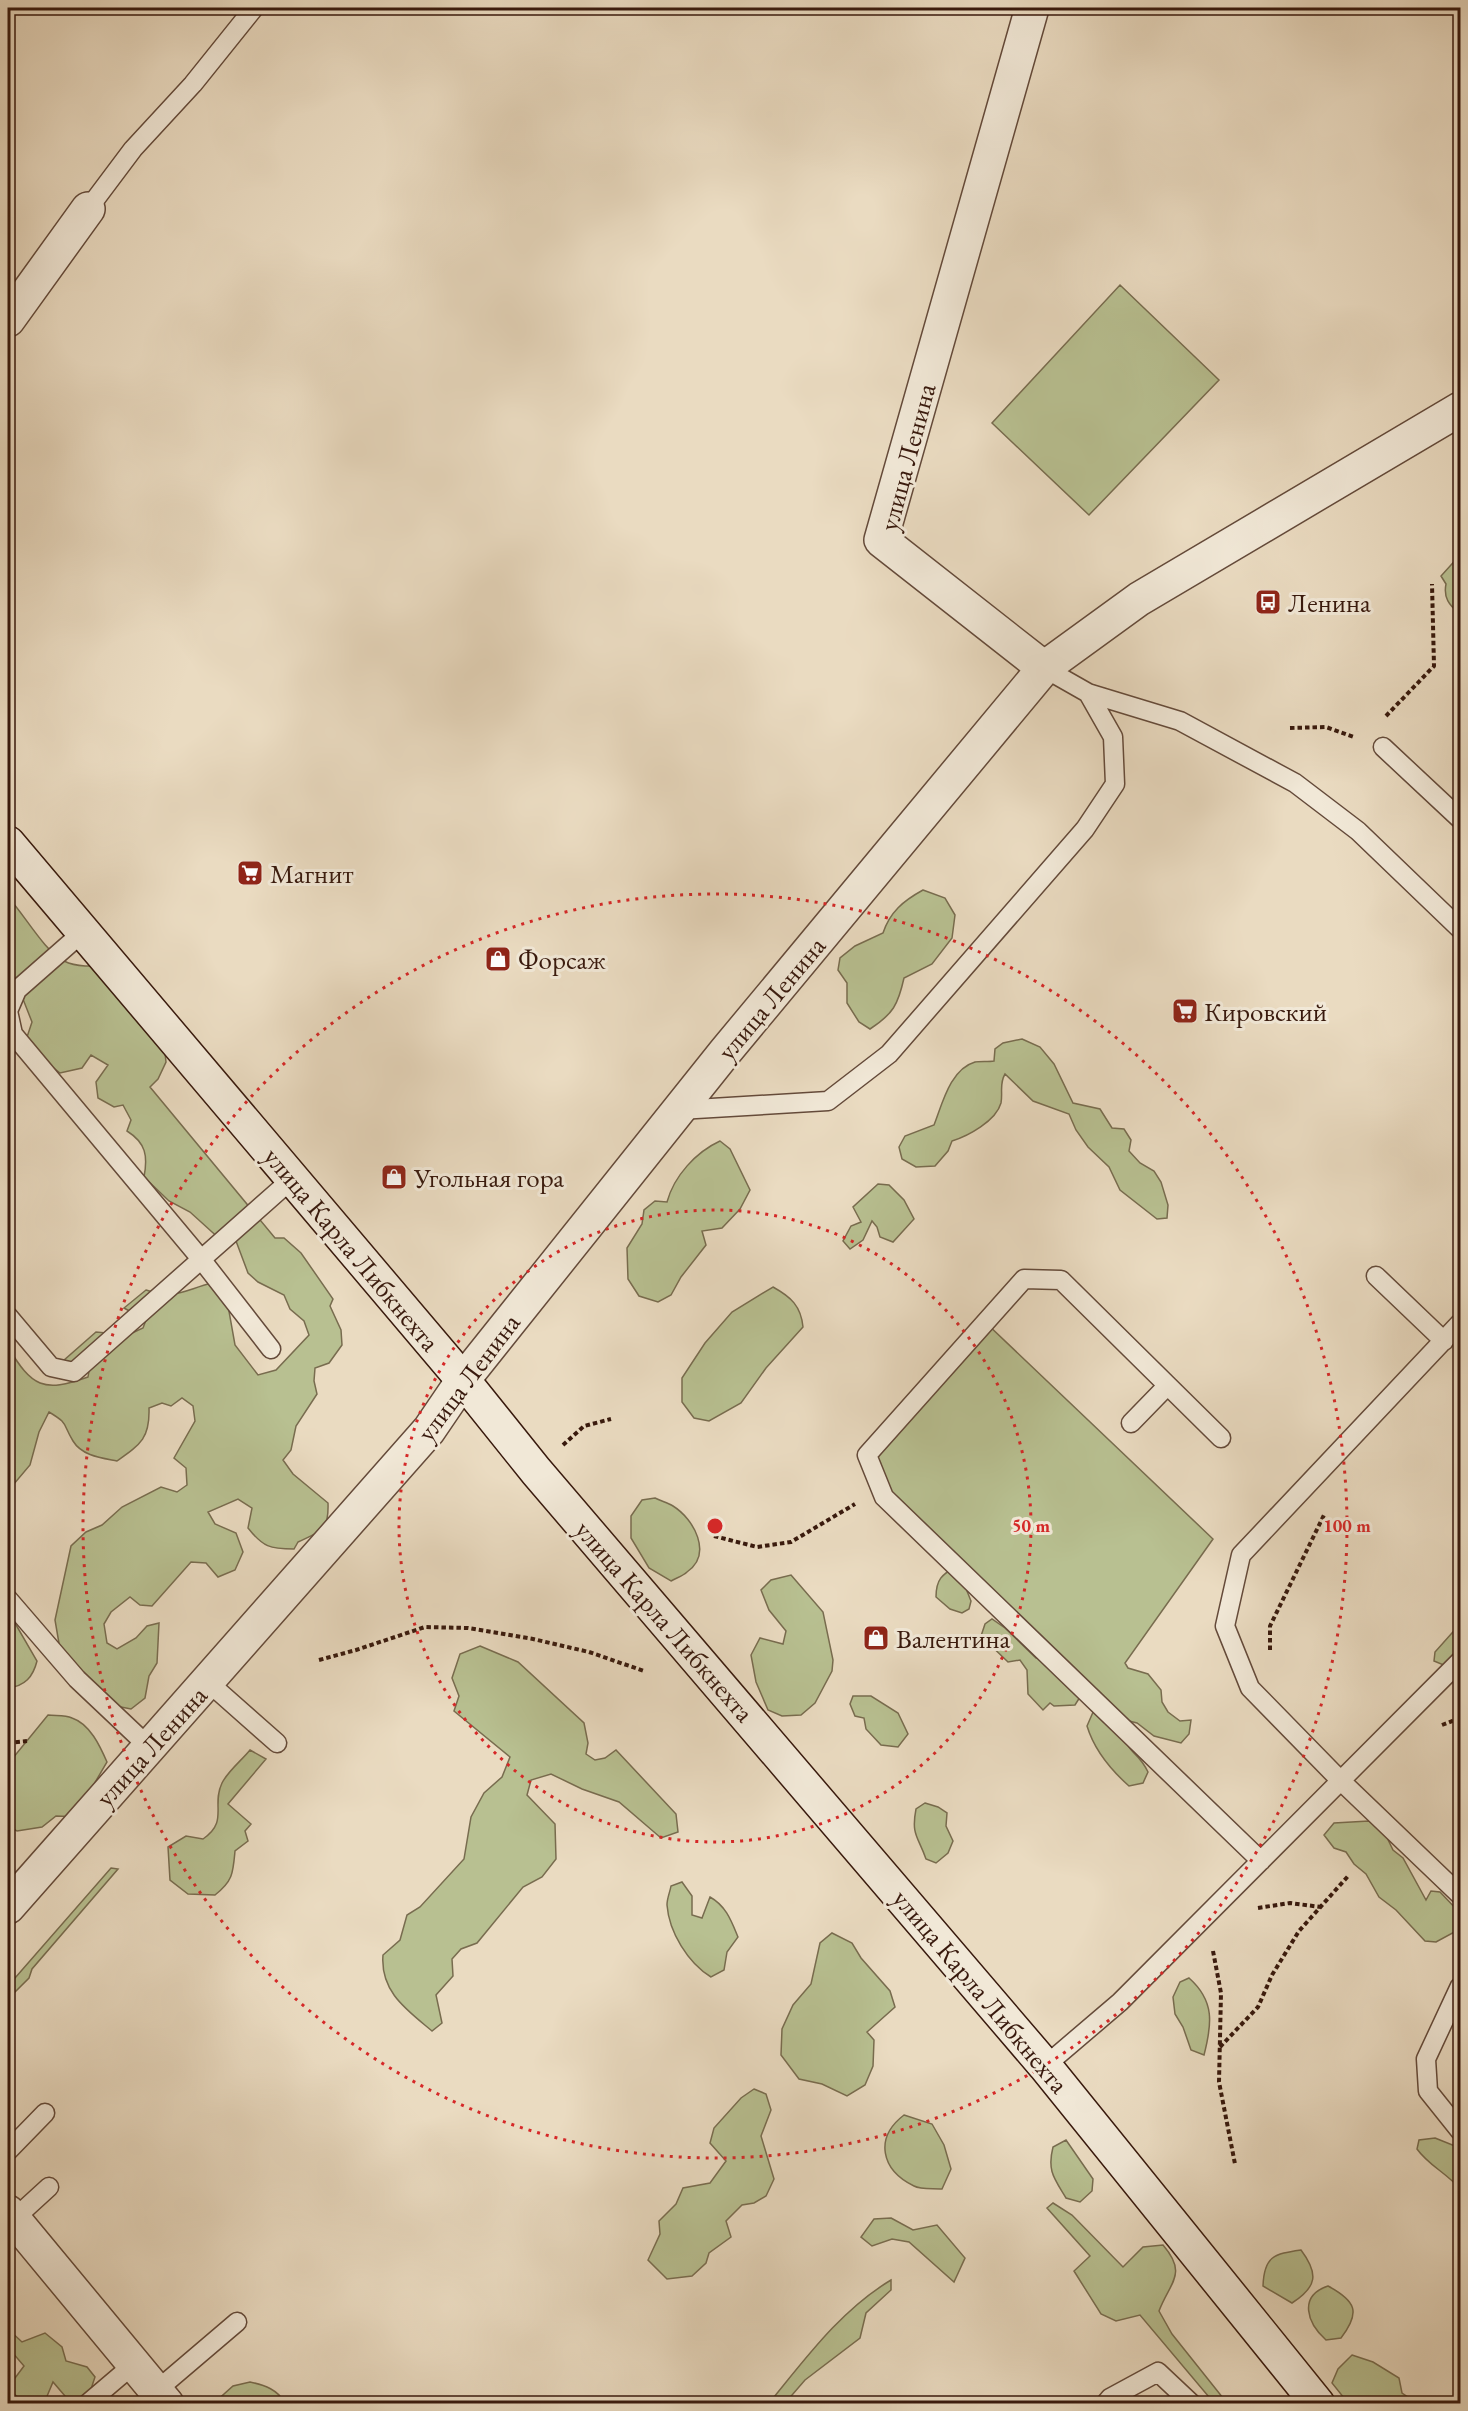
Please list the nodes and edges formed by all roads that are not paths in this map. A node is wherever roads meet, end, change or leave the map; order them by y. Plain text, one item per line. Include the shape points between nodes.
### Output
1 (254, 8) edge
2 (1032, 8) edge
3 (88, 209) joint
4 (8, 320) edge
5 (1461, 409) edge
6 (1044, 668) junction
7 (1088, 693) junction
8 (1383, 747) road end
9 (1461, 819) edge
10 (8, 843) edge
11 (1461, 929) edge
12 (83, 932) junction
13 (679, 1110) junction
14 (292, 1179) junction
15 (201, 1259) junction
16 (1376, 1276) dead end
17 (8, 1316) edge
18 (1461, 1323) edge
19 (1444, 1341) junction
20 (271, 1349) dead end
21 (463, 1380) junction
22 (1167, 1386) junction
23 (1131, 1423) dead end
24 (1221, 1438) dead end
25 (8, 1599) edge
26 (1461, 1661) edge
27 (208, 1682) junction
28 (277, 1743) dead end
29 (150, 1748) junction
30 (1341, 1781) junction
31 (1261, 1861) junction
32 (1461, 1895) edge
33 (8, 1907) edge
34 (1461, 1986) edge
35 (1046, 2066) junction
36 (45, 2113) dead end
37 (1461, 2132) edge
38 (8, 2151) edge
39 (49, 2187) dead end
40 (11, 2216) edge
41 (237, 2322) dead end
42 (134, 2364) junction
43 (161, 2397) edge
44 (87, 2403) edge
45 (1105, 2403) edge
46 (1192, 2403) edge
47 (1318, 2403) edge

1 - 3 lane via 193,84 133,149
2 - 6 street, улица Ленина via 881,540
3 - 4 street
5 - 6 street via 1139,598
6 - 7 lane
6 - 13 street, улица Ленина
7 - 11 lane via 1180,721 1295,783 1358,831
7 - 13 lane via 1113,737 1115,784 1085,830 889,1054 828,1101
8 - 9 lane
10 - 12 street, улица Карла Либкнехта
12 - 14 street, улица Карла Либкнехта
12 - 15 lane via 17,990 8,1011 13,1034
13 - 21 street, улица Ленина
14 - 15 lane
14 - 21 street, улица Карла Либкнехта
15 - 17 lane via 74,1372 51,1367
15 - 20 lane
16 - 19 lane
18 - 19 lane
19 - 30 lane via 1241,1555 1225,1626 1250,1688
21 - 27 street, улица Ленина via 429,1430
21 - 35 street, улица Карла Либкнехта via 536,1471
22 - 23 lane
22 - 24 lane
22 - 31 lane via 1061,1280 1024,1279 867,1455 884,1497
25 - 29 lane via 77,1679
26 - 30 lane
27 - 28 lane
27 - 29 street, улица Ленина
29 - 33 street, улица Ленина
30 - 31 lane
30 - 32 lane
31 - 35 lane via 1120,2002
34 - 37 lane via 1426,2059 1428,2091
35 - 47 street, улица Карла Либкнехта
36 - 38 lane
39 - 40 lane
40 - 42 street
41 - 43 lane
42 - 43 street
42 - 44 lane
45 - 46 lane via 1158,2372

